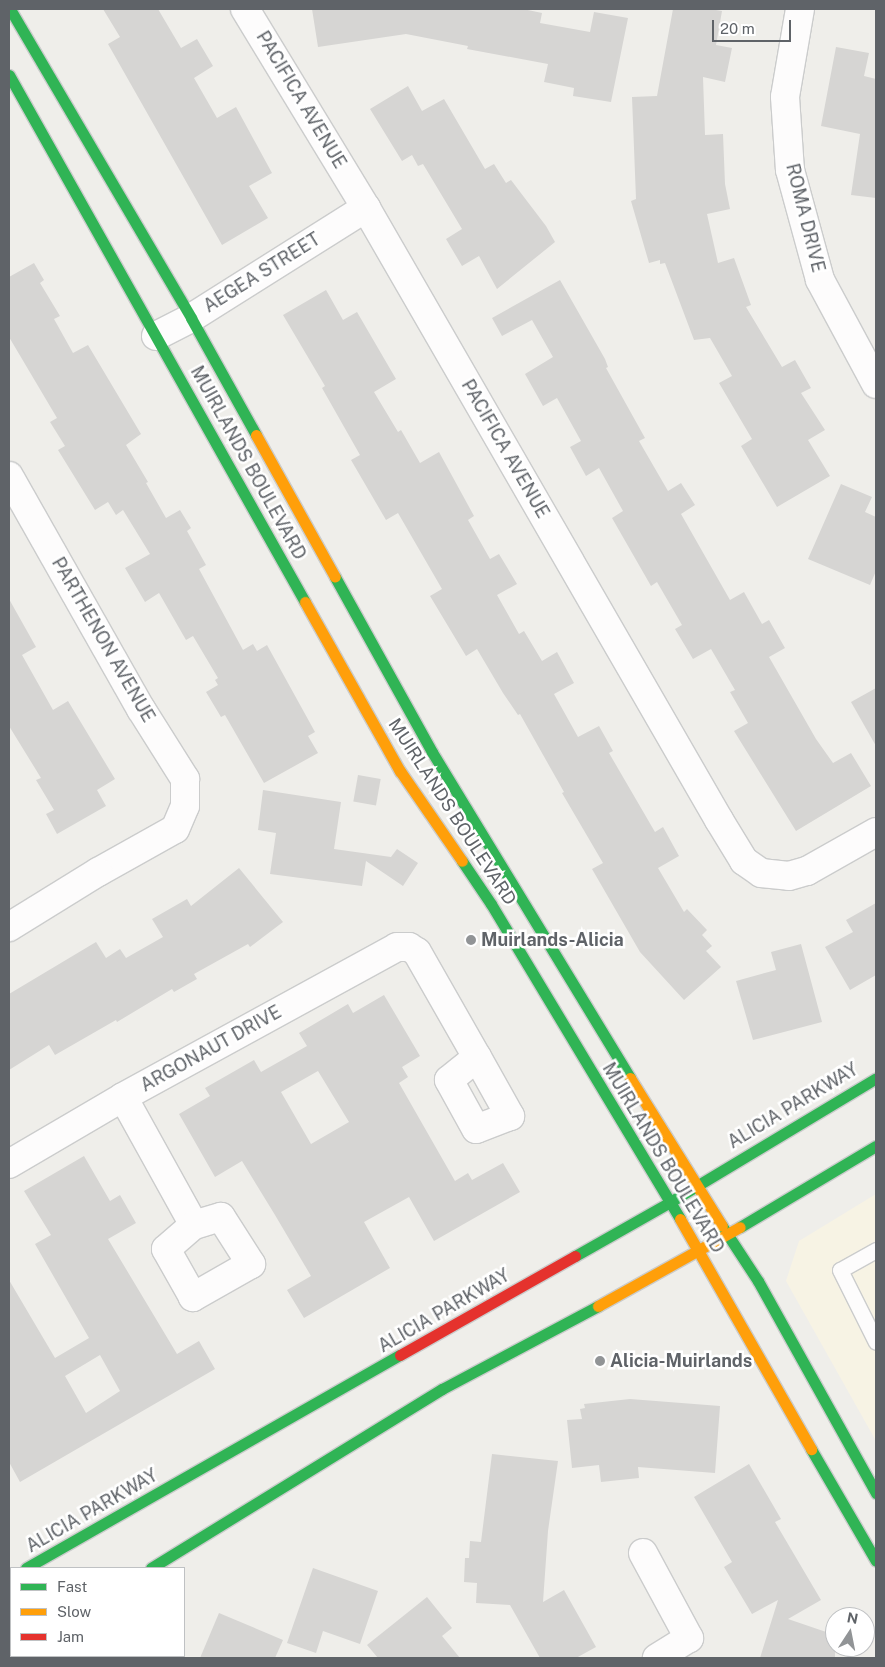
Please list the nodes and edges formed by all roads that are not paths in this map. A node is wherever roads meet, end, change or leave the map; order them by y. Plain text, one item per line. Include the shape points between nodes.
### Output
1 (10, 9) edge
2 (245, 9) edge
3 (800, 9) edge
4 (9, 75) edge
5 (366, 208) junction
6 (191, 318) junction
7 (156, 336) junction
8 (876, 384) edge
9 (9, 476) edge
10 (876, 832) edge
11 (9, 927) edge
12 (477, 1057) dead end
13 (876, 1078) edge
14 (123, 1097) junction
15 (876, 1146) edge
16 (9, 1164) edge
17 (695, 1185) junction
18 (670, 1202) junction
19 (194, 1225) dead end
20 (727, 1234) junction
21 (876, 1250) edge
22 (700, 1251) junction
23 (876, 1342) edge
24 (876, 1493) edge
25 (643, 1553) dead end
26 (876, 1561) edge
27 (28, 1567) edge
28 (152, 1567) edge
29 (657, 1658) edge

1 - 6 main road, MUIRLANDS BOULEVARD
2 - 5 street, PACIFICA AVENUE
3 - 8 street, ROMA DRIVE via 784,97 790,170 820,280
4 - 7 main road, MUIRLANDS BOULEVARD
5 - 6 street, AEGEA STREET
5 - 10 street, PACIFICA AVENUE via 734,846 752,868 761,873 789,876 807,871
6 - 7 street, AEGEA STREET
6 - 17 main road, MUIRLANDS BOULEVARD via 432,752
7 - 18 main road, MUIRLANDS BOULEVARD via 400,771 491,904
9 - 11 street, PARTHENON AVENUE via 136,700 185,779 185,806 175,829
12 - 14 street, ARGONAUT DRIVE via 417,952 409,947 397,948
13 - 17 main road, ALICIA PARKWAY
14 - 16 street, ARGONAUT DRIVE
14 - 19 street
15 - 20 main road
17 - 18 main road, ALICIA PARKWAY
17 - 20 main road, MUIRLANDS BOULEVARD
18 - 22 main road, MUIRLANDS BOULEVARD
18 - 27 main road, ALICIA PARKWAY
20 - 22 main road
20 - 24 main road, MUIRLANDS BOULEVARD via 758,1281
21 - 23 lane via 840,1270
22 - 26 main road, MUIRLANDS BOULEVARD
22 - 28 main road via 442,1389
25 - 29 street via 689,1638

